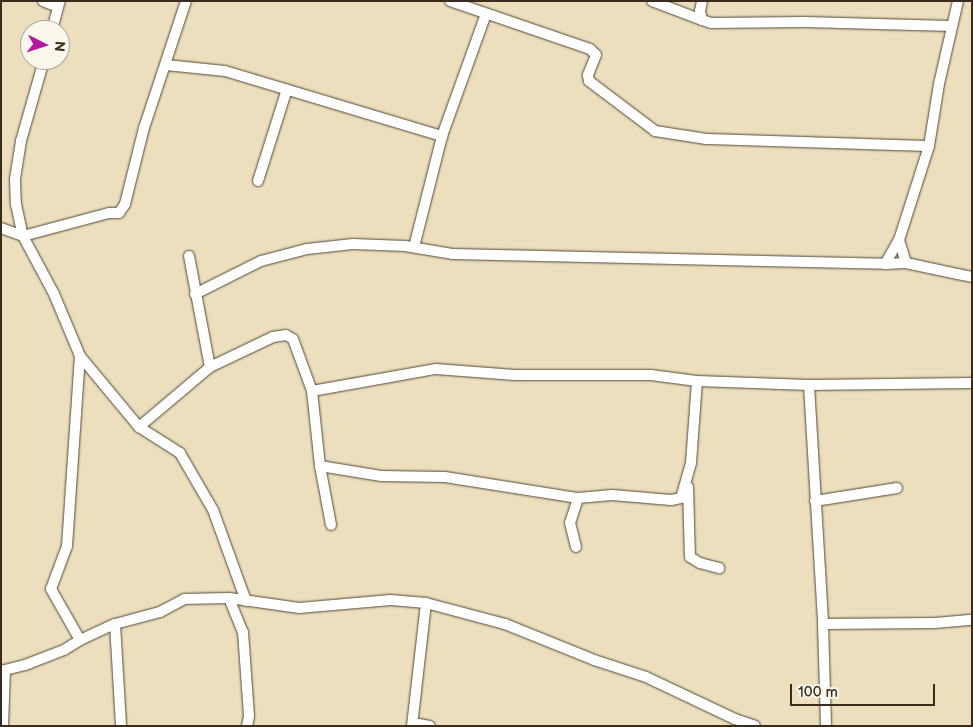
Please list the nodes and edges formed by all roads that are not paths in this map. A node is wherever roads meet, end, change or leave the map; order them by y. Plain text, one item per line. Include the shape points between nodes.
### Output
1 (43, 1) edge
2 (186, 1) edge
3 (450, 1) edge
4 (652, 1) edge
5 (702, 1) edge
6 (958, 1) edge
7 (59, 4) edge
8 (486, 14) junction
9 (55, 20) edge
10 (702, 20) junction
11 (951, 26) junction
12 (166, 65) junction
13 (41, 70) edge
14 (287, 89) junction
15 (442, 136) junction
16 (929, 146) junction
17 (258, 181) dead end
18 (1, 228) edge
19 (23, 236) junction
20 (899, 240) junction
21 (414, 247) junction
22 (189, 256) dead end
23 (906, 263) junction
24 (885, 264) junction
25 (972, 277) edge
26 (195, 294) junction
27 (80, 356) junction
28 (210, 367) junction
29 (697, 381) junction
30 (972, 383) edge
31 (809, 385) junction
32 (312, 391) junction
33 (139, 427) junction
34 (320, 466) junction
35 (688, 476) junction
36 (897, 488) dead end
37 (578, 498) junction
38 (815, 501) junction
39 (331, 525) dead end
40 (576, 547) dead end
41 (718, 568) dead end
42 (229, 598) junction
43 (246, 601) junction
44 (426, 603) junction
45 (972, 620) edge
46 (115, 624) junction
47 (823, 624) junction
48 (80, 640) junction
49 (3, 670) edge
50 (735, 719) junction
51 (412, 724) edge
52 (3, 726) edge
53 (121, 726) edge
54 (247, 726) edge
55 (430, 726) edge
56 (726, 726) edge
57 (755, 726) edge
58 (826, 726) edge

1 - 7 street
2 - 12 street
3 - 8 street
4 - 10 street
5 - 10 street
6 - 11 street
7 - 9 street
8 - 15 street
8 - 16 street via 590,49 596,55 588,75 589,81 655,131 706,139
10 - 11 street via 711,23
11 - 16 street
12 - 14 street via 225,71
12 - 19 street via 120,213 109,213
13 - 19 street via 21,141 15,180
14 - 15 street
14 - 17 street
15 - 21 street
16 - 20 street
18 - 19 street
19 - 27 street via 54,294
20 - 23 street
20 - 24 street
21 - 24 street via 453,254
21 - 26 street via 353,244 307,249 261,261
22 - 26 street
23 - 24 street
23 - 25 street
26 - 28 street
27 - 33 street
27 - 48 street via 67,546 51,589
28 - 32 street via 273,337 286,335 293,339
28 - 33 street
29 - 31 street
29 - 32 street via 652,375 515,374 436,369
29 - 35 street
30 - 31 street
31 - 38 street
32 - 34 street
33 - 43 street via 180,452 213,510
34 - 37 street via 381,476 444,477
34 - 39 street
35 - 37 street via 681,498 671,500 612,495
35 - 41 street via 690,557
36 - 38 street
37 - 40 street via 570,523
38 - 47 street
42 - 43 street
42 - 46 street via 184,600 160,612
42 - 54 street via 243,632
43 - 44 street via 299,608 381,601
44 - 50 street via 505,624 646,678
44 - 51 street
45 - 47 street
46 - 48 street
46 - 53 street
47 - 58 street
48 - 49 street via 64,650
49 - 52 street
50 - 56 street
50 - 57 street
51 - 55 street

